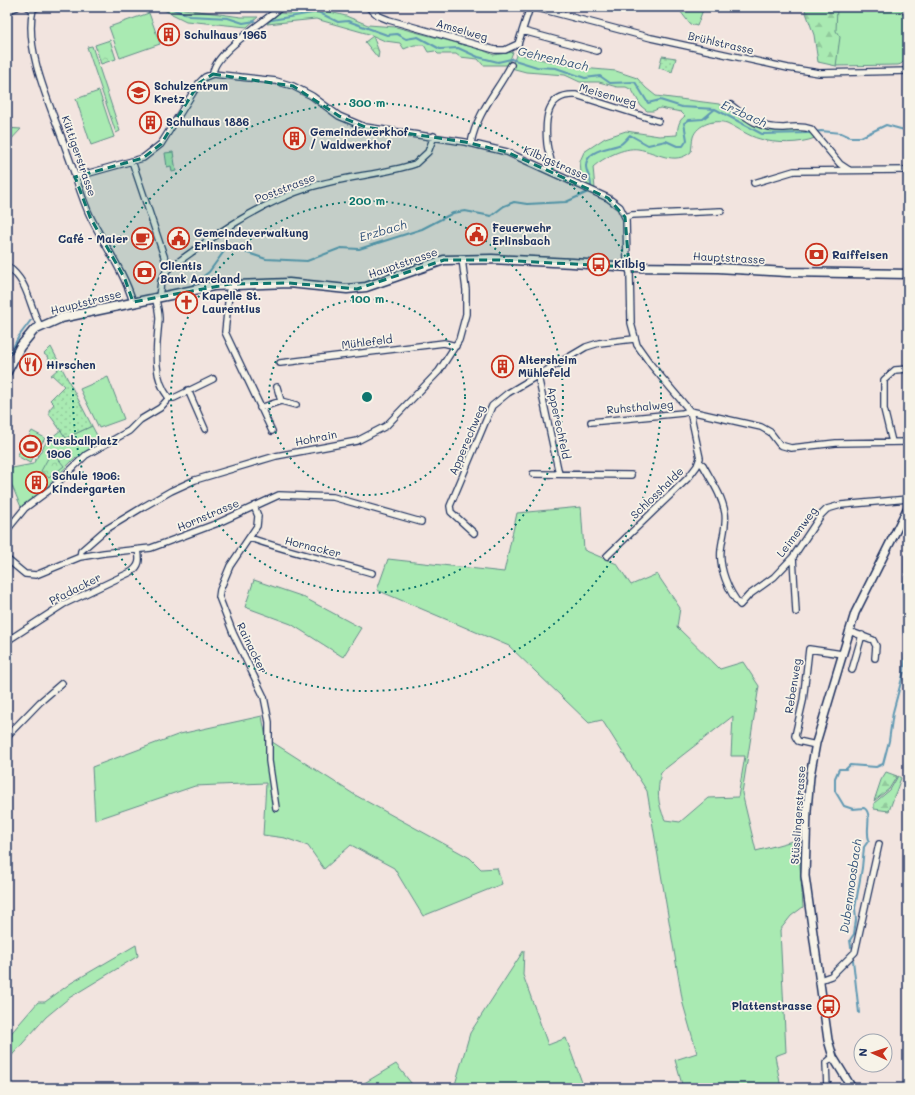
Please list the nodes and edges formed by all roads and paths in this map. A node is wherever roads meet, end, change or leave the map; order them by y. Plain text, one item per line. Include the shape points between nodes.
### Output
1 (18, 7) edge
2 (281, 7) edge
3 (368, 7) edge
4 (530, 7) edge
5 (533, 7) edge
6 (33, 8) edge
7 (7, 11) edge
8 (523, 32) junction
9 (597, 51) dead end
10 (511, 65) dead end
11 (908, 71) edge
12 (213, 74) junction
13 (731, 105) dead end
14 (658, 121) dead end
15 (434, 136) junction
16 (471, 143) junction
17 (132, 161) junction
18 (849, 170) junction
19 (908, 170) edge
20 (549, 171) junction
21 (75, 177) junction
22 (754, 183) dead end
23 (721, 211) dead end
24 (625, 217) junction
25 (462, 259) junction
26 (7, 266) edge
27 (629, 267) junction
28 (167, 270) junction
29 (908, 274) edge
30 (230, 284) junction
31 (157, 297) junction
32 (133, 302) junction
33 (40, 326) junction
34 (634, 339) junction
35 (456, 346) junction
36 (280, 363) dead end
37 (908, 369) edge
38 (7, 372) edge
39 (538, 376) junction
40 (213, 379) dead end
41 (277, 387) dead end
42 (188, 390) junction
43 (169, 398) junction
44 (281, 401) junction
45 (296, 405) dead end
46 (260, 408) junction
47 (690, 411) junction
48 (591, 422) dead end
49 (205, 428) dead end
50 (272, 431) dead end
51 (892, 442) junction
52 (908, 442) edge
53 (699, 462) junction
54 (533, 474) dead end
55 (559, 474) junction
56 (631, 475) dead end
57 (908, 499) edge
58 (254, 506) junction
59 (908, 507) edge
60 (421, 522) dead end
61 (900, 522) junction
62 (908, 527) edge
63 (7, 530) edge
64 (474, 533) dead end
65 (250, 538) junction
66 (138, 550) junction
67 (607, 556) dead end
68 (793, 557) junction
69 (908, 557) edge
70 (80, 558) junction
71 (7, 559) edge
72 (372, 573) dead end
73 (908, 610) edge
74 (796, 612) dead end
75 (850, 631) junction
76 (862, 635) junction
77 (7, 641) edge
78 (842, 654) junction
79 (875, 658) dead end
80 (852, 670) dead end
81 (62, 683) dead end
82 (7, 736) edge
83 (816, 746) junction
84 (276, 808) dead end
85 (879, 844) dead end
86 (820, 980) junction
87 (834, 1057) junction
88 (827, 1088) edge
89 (852, 1088) edge

1 - 7 street
2 - 12 street via 246,33 217,62
3 - 8 street, Amselweg via 384,19 495,50 505,50 517,45
4 - 8 street, Amselweg
5 - 11 street, Brühlstrasse via 651,38 801,70 825,73
6 - 21 street, Küttigerstrasse via 30,30 33,52
8 - 9 street
10 - 16 street via 502,84 489,98 479,115
12 - 15 street, Kilbigstrasse via 284,83 306,92 339,116 356,124
12 - 17 street via 205,77 199,84 161,144 143,158
13 - 18 street via 760,126 811,129 840,164
14 - 20 street, Meisenweg via 576,95 568,95 554,102 548,111 547,146 552,162
15 - 16 street, Kilbigstrasse
15 - 28 street, Poststrasse via 428,152 415,164 312,186 272,202 217,233
16 - 20 street, Kilbigstrasse via 507,152
17 - 21 street
17 - 28 street
18 - 19 street
18 - 22 street via 794,171
20 - 24 street, Kilbigstrasse via 608,198 620,207
21 - 32 street, Küttigerstrasse via 90,217 125,279
23 - 24 street
24 - 27 street
25 - 27 main road, Hauptstrasse via 573,262
25 - 30 main road, Hauptstrasse via 444,260 357,289 289,283
25 - 35 street, Hohrain via 466,314
26 - 33 street via 21,279
27 - 29 main road, Hauptstrasse
27 - 34 street via 630,315
28 - 31 street
30 - 31 main road, Hauptstrasse
30 - 46 street via 225,332
31 - 32 main road, Hauptstrasse
31 - 43 street via 159,317 156,361 164,392
32 - 33 main road, Hauptstrasse via 61,318
33 - 38 main road, Hauptstrasse via 20,347
34 - 39 street, Apperechweg via 590,346
34 - 47 street via 652,366
35 - 36 street, Mühlefeld via 444,343
35 - 70 street, Hohrain via 439,371 379,431 358,441 276,456 195,480 171,491 105,530 81,551
37 - 51 street via 894,370 884,380 884,409
39 - 55 street, Apperechfeld
39 - 64 street, Apperechweg via 499,400 487,414 450,506 451,512
40 - 42 street
41 - 44 street
42 - 43 street
42 - 49 street
43 - 63 street via 129,431 86,455 57,484 25,508
44 - 45 street
44 - 46 street
46 - 50 street
47 - 48 street, Ruhsthalweg
47 - 51 street via 761,427 770,432 780,445 791,448 836,443
47 - 53 street
51 - 52 street
53 - 67 street, Schlosshalde via 688,478
53 - 68 street, Leimenweg via 723,504 725,515 722,567 735,599 740,604 774,577
54 - 55 street, Apperechfeld
55 - 56 street, Apperechfeld
57 - 68 street, Leimenweg via 830,508 821,516
58 - 60 street, Hornstrasse via 279,495 333,496
58 - 65 street, Rainacker via 258,516 257,526
58 - 66 street, Hornstrasse via 180,538
59 - 61 street, Stüsslingerstrasse
61 - 62 street
61 - 75 street, Stüsslingerstrasse via 858,606
65 - 72 street, Hornacker via 283,550 323,558
65 - 84 street, Rainacker via 230,566 220,596 233,633 264,697 269,722 269,762
66 - 70 street, Hornstrasse via 104,552
66 - 77 street, Pfadacker via 138,568 64,604
68 - 74 street
69 - 73 street
70 - 71 street, Hornstrasse via 36,575 25,574
75 - 76 street
75 - 78 street, Stüsslingerstrasse
76 - 79 street via 873,640 876,646
76 - 80 street
78 - 83 street, Stüsslingerstrasse
78 - 83 street, Rebenweg via 809,649 803,701 795,736 798,740
81 - 82 street
83 - 86 street, Stüsslingerstrasse via 809,782 805,855
85 - 86 street via 855,952 831,976
86 - 87 street, Stüsslingerstrasse via 828,1040
87 - 88 street via 826,1063
87 - 89 street, Stüsslingerstrasse

